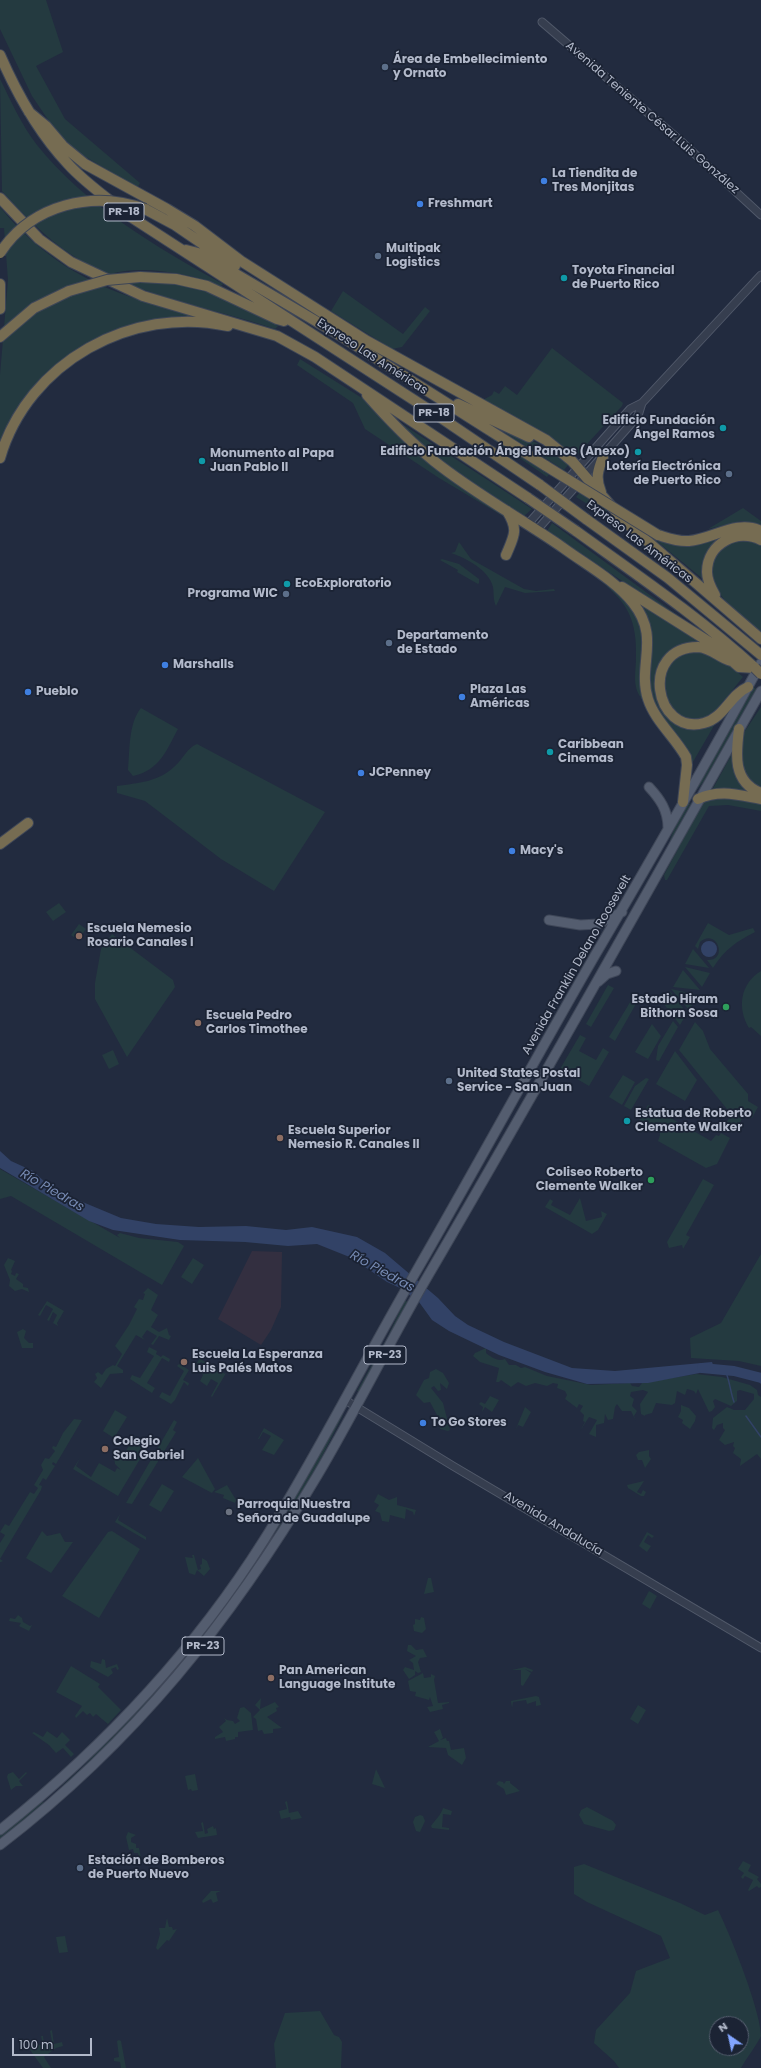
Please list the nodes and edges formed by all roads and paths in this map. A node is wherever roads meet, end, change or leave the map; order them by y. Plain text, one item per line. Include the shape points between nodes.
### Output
1 (542, 22) dead end
2 (0, 55) edge
3 (29, 112) junction
4 (0, 198) edge
5 (761, 215) edge
6 (175, 225) junction
7 (176, 247) junction
8 (0, 253) edge
9 (241, 261) junction
10 (761, 275) edge
11 (0, 284) edge
12 (0, 309) edge
13 (297, 309) junction
14 (294, 322) junction
15 (256, 328) junction
16 (0, 336) edge
17 (359, 386) junction
18 (437, 397) junction
19 (642, 403) junction
20 (553, 446) junction
21 (604, 457) junction
22 (0, 458) edge
23 (577, 467) junction
24 (586, 477) junction
25 (605, 499) junction
26 (504, 508) junction
27 (528, 524) junction
28 (537, 530) junction
29 (761, 531) edge
30 (761, 540) edge
31 (506, 555) dead end
32 (603, 576) junction
33 (716, 599) junction
34 (761, 639) edge
35 (761, 655) edge
36 (729, 656) junction
37 (759, 669) edge
38 (748, 687) junction
39 (761, 691) edge
40 (739, 729) junction
41 (649, 786) dead end
42 (761, 793) edge
43 (698, 799) junction
44 (761, 799) edge
45 (683, 802) junction
46 (28, 822) dead end
47 (668, 829) junction
48 (0, 844) edge
49 (622, 912) junction
50 (549, 920) dead end
51 (616, 971) dead end
52 (590, 992) junction
53 (345, 1400) junction
54 (356, 1407) junction
55 (761, 1648) edge
56 (0, 1830) edge
57 (0, 1845) edge

1 - 5 street, Avenida Teniente César Luis González via 684,144
2 - 3 highway, Expreso Las Américas / PR-18
3 - 7 highway, Expreso Las Américas / PR-18 via 50,144 74,170 131,218
3 - 9 highway via 85,164 168,209
4 - 15 highway, PR-18 via 39,239 87,271 143,296
6 - 8 highway, bridge via 145,208 128,203 88,200 63,205 35,220 20,230
6 - 9 highway via 188,229
6 - 13 highway
7 - 13 highway via 202,254
7 - 14 highway, Expreso Las Américas / PR-18
9 - 20 highway via 367,341 537,434
10 - 19 street
11 - 12 highway
13 - 18 highway
14 - 16 highway, bridge via 277,319 207,286 176,279 140,277 107,280 69,291 34,308
14 - 35 highway, Expreso Las Américas / PR-18, bridge via 540,485 668,578
15 - 17 highway, PR-18 via 277,336 315,357
15 - 22 highway via 245,330 193,321 162,323 127,331 101,342 74,358 44,383 16,421
17 - 26 highway via 394,426 432,460
17 - 36 highway, PR-18, bridge via 528,498 660,591
18 - 20 highway via 451,400
18 - 29 highway, bridge via 658,535 688,541 739,527
19 - 21 street via 638,416
19 - 23 street via 630,409
20 - 23 highway
21 - 24 street
21 - 25 highway via 598,468 597,479
23 - 24 highway
23 - 27 street
24 - 25 highway
24 - 28 street
25 - 33 highway via 625,522
26 - 27 highway
26 - 31 highway via 513,521 515,532
27 - 28 highway
28 - 32 highway
30 - 33 highway via 752,536 735,536 714,551 707,574
32 - 36 highway
32 - 45 highway via 633,602 646,628 646,692 654,713 686,757
33 - 34 highway
36 - 37 highway, PR-18
36 - 38 highway via 698,647 682,650 669,658 661,673 659,686 663,702 668,710 684,722 698,724 707,722 721,713 739,691
37 - 38 main road, Avenida Franklin Delano Roosevelt / PR-23
38 - 45 main road, Avenida Franklin Delano Roosevelt / PR-23
39 - 40 main road, Avenida Franklin Delano Roosevelt / PR-23
40 - 42 highway via 737,766 748,785
40 - 43 main road, Avenida Franklin Delano Roosevelt / PR-23
41 - 47 main road via 664,808
43 - 44 highway via 709,794 733,793
43 - 52 main road, Avenida Franklin Delano Roosevelt / PR-23
45 - 47 main road, Avenida Franklin Delano Roosevelt / PR-23
46 - 48 highway
47 - 49 main road, Avenida Franklin Delano Roosevelt / PR-23
49 - 50 main road via 598,924 580,925
49 - 53 main road, Avenida Franklin Delano Roosevelt / PR-23 via 415,1272
51 - 52 main road via 601,978
52 - 54 main road, Avenida Franklin Delano Roosevelt / PR-23
53 - 54 street, Avenida Andalucía
53 - 56 main road, Avenida Franklin Delano Roosevelt / PR-23 via 263,1542 197,1633 156,1683 98,1744 50,1789
54 - 55 street, Avenida Andalucía
54 - 57 main road, Avenida Franklin Delano Roosevelt / PR-23 via 317,1476 258,1570 192,1660 144,1715 107,1752 71,1786

